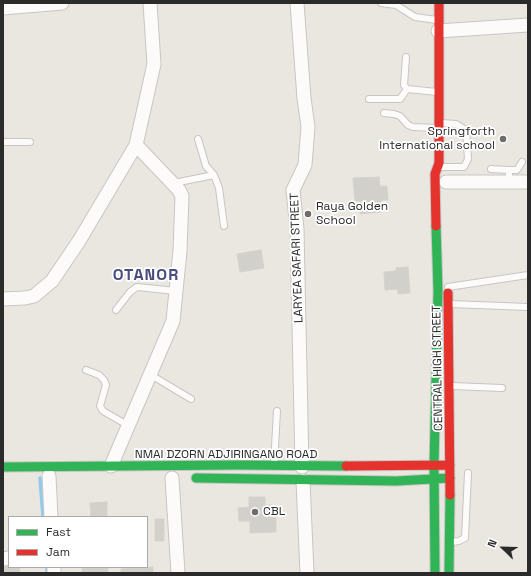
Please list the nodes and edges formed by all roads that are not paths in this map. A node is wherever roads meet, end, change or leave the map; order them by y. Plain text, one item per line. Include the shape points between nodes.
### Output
1 (62, 3) edge
2 (150, 3) edge
3 (297, 3) edge
4 (381, 3) edge
5 (439, 3) edge
6 (3, 8) edge
7 (528, 25) edge
8 (438, 26) junction
9 (406, 57) dead end
10 (407, 89) junction
11 (438, 92) junction
12 (369, 99) dead end
13 (384, 113) dead end
14 (438, 125) junction
15 (198, 139) dead end
16 (3, 142) edge
17 (30, 142) dead end
18 (136, 145) junction
19 (522, 162) dead end
20 (440, 165) junction
21 (491, 170) dead end
22 (214, 175) junction
23 (509, 176) junction
24 (528, 182) edge
25 (172, 183) junction
26 (446, 185) joint
27 (224, 226) dead end
28 (528, 275) edge
29 (448, 283) joint
30 (176, 291) junction
31 (3, 299) edge
32 (450, 304) junction
33 (528, 307) edge
34 (116, 310) dead end
35 (86, 370) dead end
36 (151, 375) junction
37 (450, 386) junction
38 (502, 388) dead end
39 (191, 399) dead end
40 (278, 411) dead end
41 (129, 426) junction
42 (434, 465) junction
43 (450, 465) junction
44 (111, 466) junction
45 (274, 466) junction
46 (3, 467) edge
47 (302, 467) junction
48 (468, 472) dead end
49 (49, 476) dead end
50 (175, 478) joint
51 (450, 478) junction
52 (435, 479) junction
53 (303, 481) junction
54 (51, 516) edge
55 (450, 542) junction
56 (178, 573) edge
57 (307, 573) edge
58 (435, 573) edge
59 (449, 573) edge

1 - 6 street
2 - 18 street via 154,64
3 - 47 street, LARYEA SAFARI STREET via 308,127 304,165 293,190 297,229
4 - 8 lane via 396,5
5 - 8 main road, CENTRAL HIGH STREET
7 - 8 street
8 - 11 main road, CENTRAL HIGH STREET
9 - 10 lane via 404,85
10 - 11 lane
10 - 12 lane via 400,99
11 - 14 main road, CENTRAL HIGH STREET
13 - 14 lane via 400,116 413,128
14 - 20 main road, CENTRAL HIGH STREET
14 - 20 lane via 462,126 467,137 468,159 464,167
15 - 22 lane via 206,166
16 - 17 lane
18 - 25 street
18 - 31 street via 79,242 52,281 34,296
19 - 23 lane
20 - 26 main road, CENTRAL HIGH STREET
20 - 42 main road, CENTRAL HIGH STREET via 435,174 438,290
21 - 23 lane
22 - 25 lane
22 - 27 lane via 219,188
23 - 24 street
23 - 26 street
25 - 30 street via 179,190 183,203
28 - 29 lane
29 - 32 main road, CENTRAL HIGH STREET
30 - 34 lane via 137,287
30 - 36 street via 173,321
32 - 33 lane
32 - 37 main road, CENTRAL HIGH STREET
35 - 41 lane via 104,380 106,385 100,406 103,411
36 - 39 lane
36 - 41 street
37 - 38 lane
37 - 43 main road, CENTRAL HIGH STREET
40 - 45 lane
41 - 44 street
42 - 43 main road, NMAI DZORN ADJIRINGANO ROAD
42 - 47 main road, NMAI DZORN ADJIRINGANO ROAD
42 - 52 main road, CENTRAL HIGH STREET
43 - 51 main road, CENTRAL HIGH STREET
44 - 45 main road, NMAI DZORN ADJIRINGANO ROAD
44 - 46 main road, NMAI DZORN ADJIRINGANO ROAD
45 - 47 main road, NMAI DZORN ADJIRINGANO ROAD
48 - 55 lane via 465,538
49 - 54 street
50 - 53 main road, NMAI DZORN ADJIRINGANO ROAD
50 - 56 street
51 - 52 main road, NMAI DZORN ADJIRINGANO ROAD
51 - 55 main road, CENTRAL HIGH STREET
52 - 53 main road, NMAI DZORN ADJIRINGANO ROAD
52 - 58 main road, CENTRAL HIGH STREET
53 - 57 street
55 - 59 main road, CENTRAL HIGH STREET

